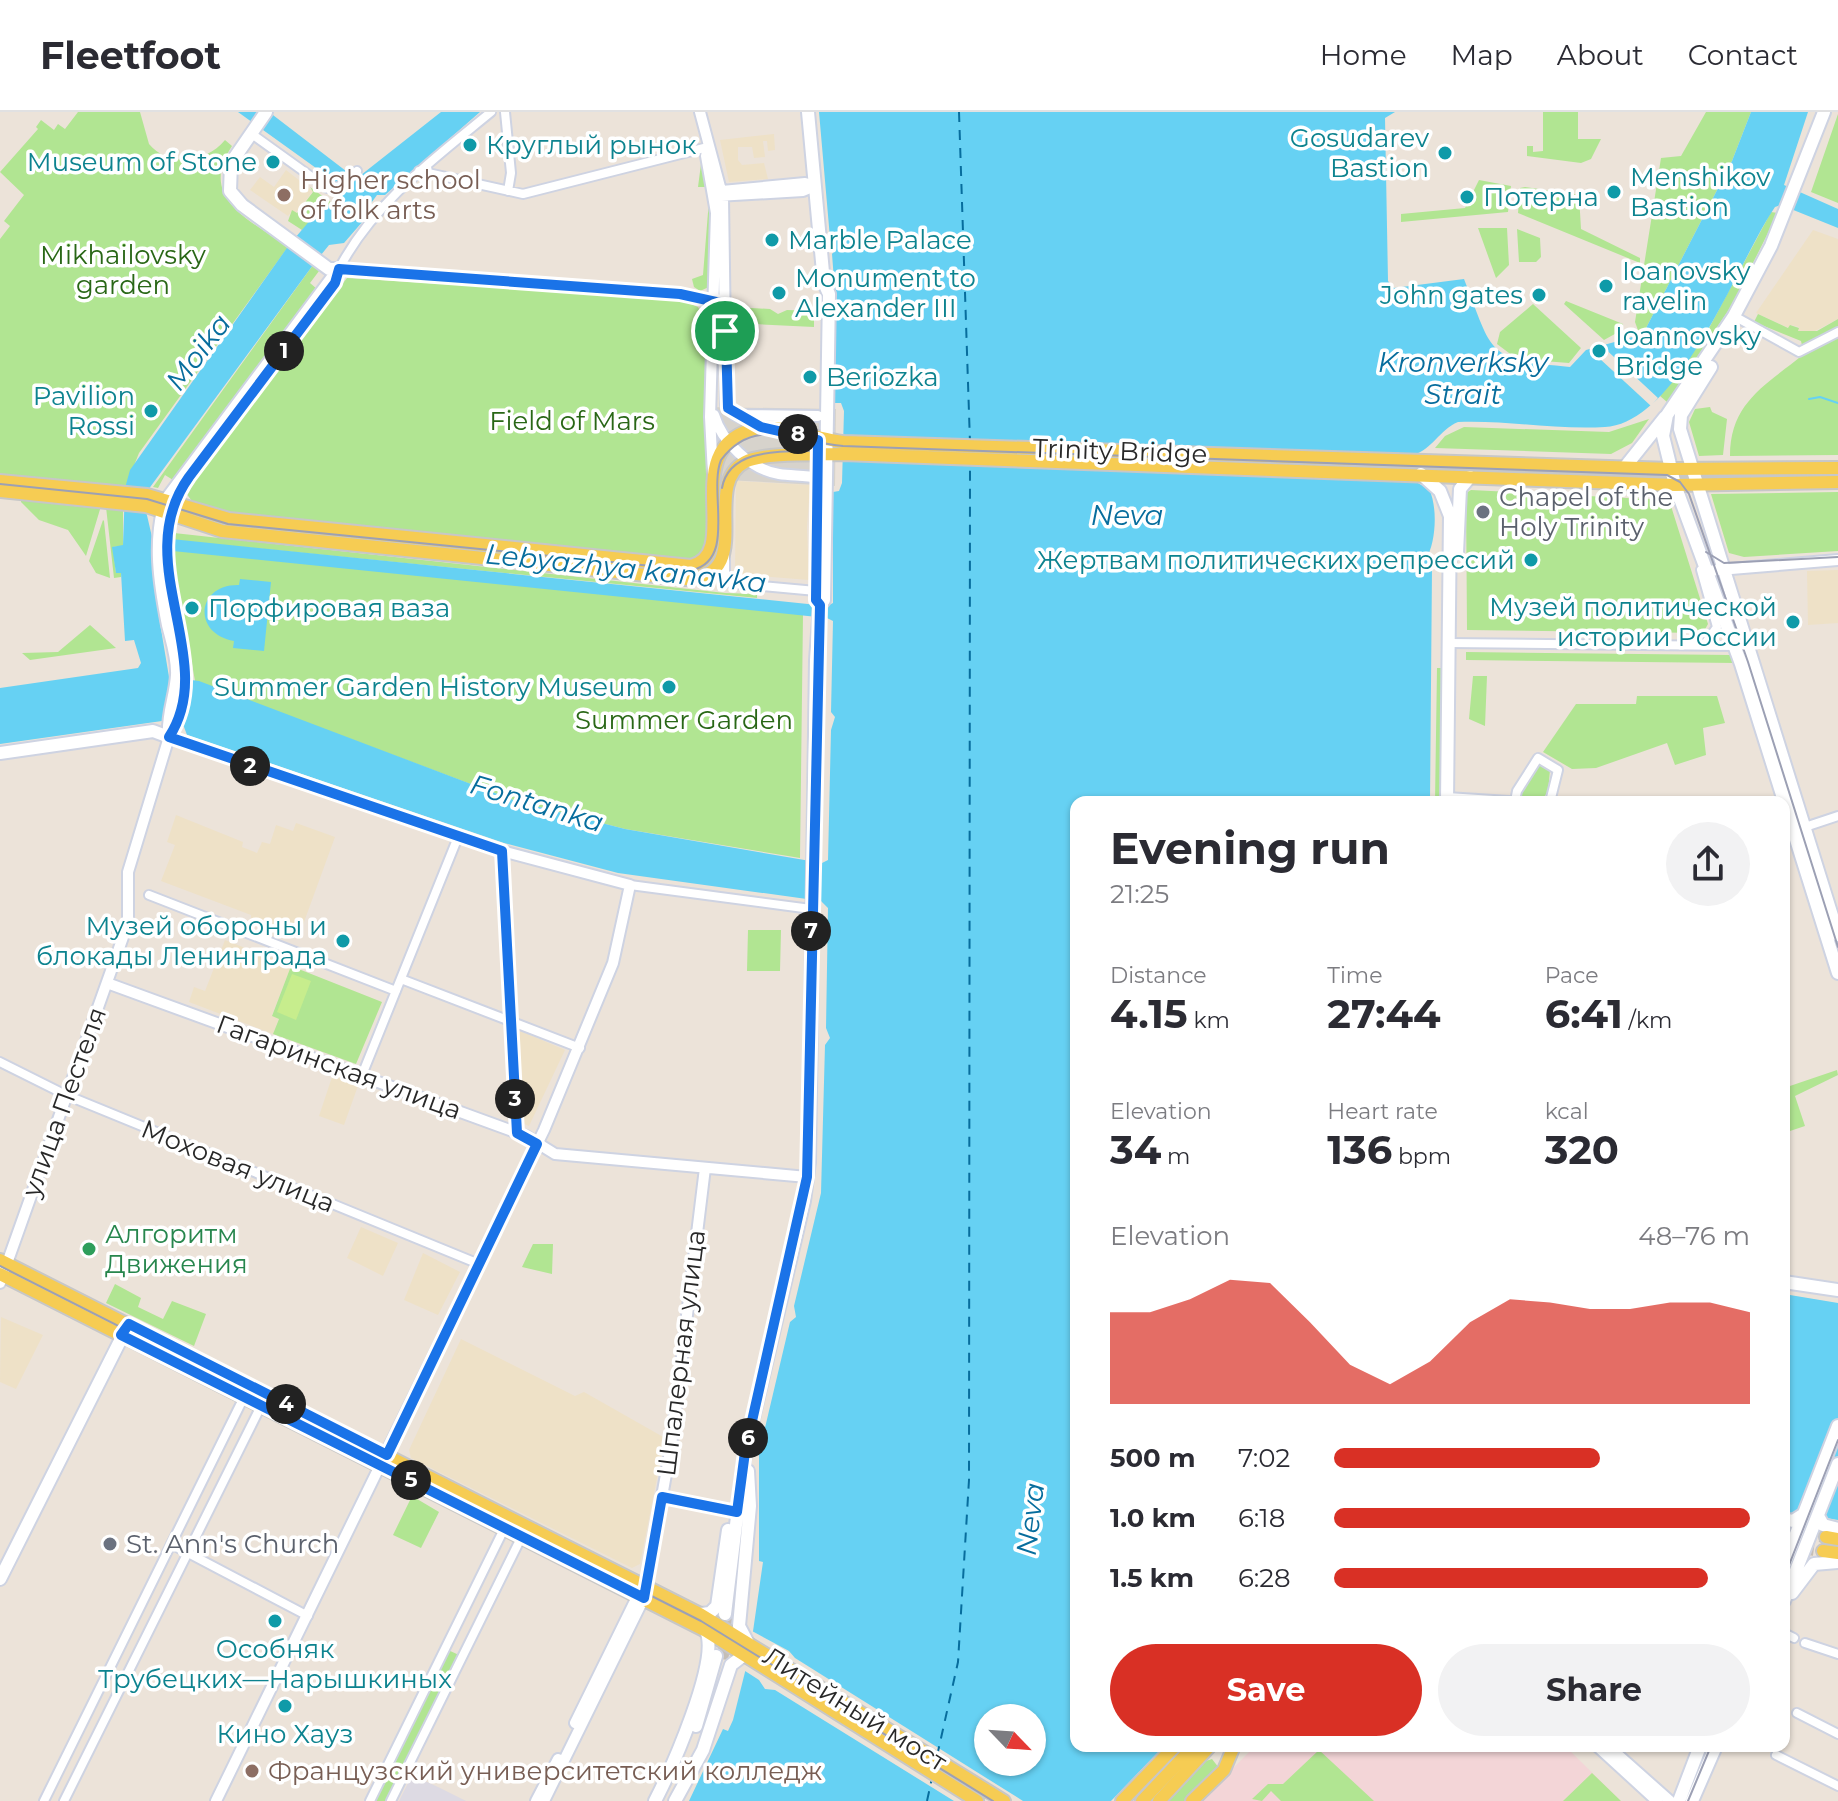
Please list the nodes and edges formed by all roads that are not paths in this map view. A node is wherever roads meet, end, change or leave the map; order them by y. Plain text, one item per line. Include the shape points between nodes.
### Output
1 (491, 112) edge
2 (505, 112) edge
3 (700, 112) edge
4 (808, 112) edge
5 (1824, 112) edge
6 (1831, 112) edge
7 (270, 113) edge
8 (258, 131) junction
9 (708, 147) junction
10 (419, 171) junction
11 (355, 173) dead end
12 (815, 186) junction
13 (1801, 187) junction
14 (508, 191) junction
15 (720, 195) junction
16 (339, 269) junction
17 (824, 283) junction
18 (720, 303) junction
19 (1737, 317) junction
20 (1838, 332) edge
21 (712, 409) junction
22 (735, 415) junction
23 (1667, 415) junction
24 (785, 416) junction
25 (818, 416) junction
26 (761, 427) junction
27 (822, 440) junction
28 (729, 444) junction
29 (844, 448) junction
30 (822, 454) junction
31 (749, 459) junction
32 (1625, 467) junction
33 (1838, 468) edge
34 (1671, 469) junction
35 (1416, 470) junction
36 (1691, 470) junction
37 (713, 474) junction
38 (1470, 477) junction
39 (818, 478) junction
40 (0, 481) edge
41 (1838, 482) edge
42 (1695, 484) junction
43 (1675, 485) junction
44 (0, 491) edge
45 (124, 498) junction
46 (168, 507) junction
47 (1454, 508) junction
48 (725, 549) junction
49 (1698, 549) junction
50 (1838, 560) edge
51 (709, 565) junction
52 (1707, 571) junction
53 (1724, 573) junction
54 (816, 591) junction
55 (819, 617) junction
56 (1452, 643) junction
57 (1740, 644) junction
58 (1703, 646) junction
59 (169, 737) junction
60 (0, 753) edge
61 (1451, 796) edge
62 (1516, 796) edge
63 (1552, 796) edge
64 (1784, 796) edge
65 (1838, 816) edge
66 (1794, 830) edge
67 (458, 837) junction
68 (502, 851) junction
69 (630, 885) junction
70 (149, 895) dead end
71 (813, 905) junction
72 (1838, 935) edge
73 (1838, 973) edge
74 (401, 979) junction
75 (107, 983) junction
76 (396, 991) junction
77 (512, 1022) junction
78 (580, 1048) junction
79 (0, 1062) edge
80 (362, 1075) junction
81 (66, 1095) junction
82 (517, 1133) junction
83 (537, 1144) junction
84 (705, 1168) junction
85 (807, 1177) junction
86 (479, 1264) junction
87 (2, 1271) edge
88 (1790, 1275) edge
89 (1838, 1282) edge
90 (1790, 1283) edge
91 (1838, 1290) edge
92 (125, 1332) junction
93 (247, 1391) junction
94 (261, 1406) junction
95 (1838, 1426) edge
96 (384, 1460) junction
97 (1838, 1464) edge
98 (748, 1471) junction
99 (662, 1497) junction
100 (737, 1512) junction
101 (1804, 1514) junction
102 (1818, 1516) junction
103 (1790, 1520) edge
104 (507, 1522) junction
105 (1838, 1529) edge
106 (522, 1536) junction
107 (171, 1544) junction
108 (1790, 1550) edge
109 (1823, 1551) tunnel mouth
110 (188, 1553) junction
111 (1838, 1553) edge
112 (1838, 1562) edge
113 (0, 1579) edge
114 (1790, 1586) edge
115 (0, 1593) edge
116 (643, 1594) junction
117 (1790, 1594) edge
118 (700, 1614) junction
119 (308, 1616) junction
120 (706, 1631) junction
121 (1790, 1636) edge
122 (1794, 1638) dead end
123 (1805, 1643) dead end
124 (746, 1649) junction
125 (1838, 1654) edge
126 (101, 1685) junction
127 (118, 1693) junction
128 (1797, 1713) dead end
129 (1838, 1734) edge
130 (402, 1737) junction
131 (418, 1745) junction
132 (1169, 1752) edge
133 (1196, 1752) edge
134 (1233, 1752) edge
135 (1604, 1752) edge
136 (1615, 1752) edge
137 (1698, 1752) edge
138 (1713, 1752) edge
139 (1776, 1755) dead end
140 (1219, 1775) junction
141 (1838, 1786) edge
142 (1691, 1799) edge
143 (44, 1801) edge
144 (64, 1801) edge
145 (216, 1801) edge
146 (370, 1801) edge
147 (391, 1801) edge
148 (536, 1801) edge
149 (544, 1801) edge
150 (657, 1801) edge
151 (668, 1801) edge
152 (675, 1801) edge
153 (977, 1801) edge
154 (1004, 1801) edge
155 (1122, 1801) edge
156 (1142, 1801) edge
157 (1159, 1801) edge
158 (1192, 1801) edge
159 (1657, 1801) edge
160 (1670, 1801) edge
161 (1679, 1801) edge

1 - 10 street
2 - 14 street
3 - 9 street
4 - 12 main road
5 - 13 main road
6 - 13 main road
7 - 8 main road
8 - 11 street via 324,187 339,187
8 - 16 main road via 229,167 230,191 329,269
9 - 14 street via 523,194
9 - 15 street via 706,156
10 - 14 street
10 - 16 street via 355,241
12 - 15 street
12 - 17 main road
13 - 19 main road
15 - 18 street
16 - 18 street via 680,294
16 - 46 main road via 335,283
17 - 25 main road
17 - 27 main road via 829,294
18 - 21 street
18 - 22 street via 726,405
19 - 20 street via 1799,352
19 - 23 main road
19 - 36 main road via 1681,415
21 - 28 street
21 - 37 street
22 - 24 street
22 - 26 street
23 - 32 main road
23 - 34 main road via 1663,436
24 - 25 street
24 - 26 street
25 - 27 main road
26 - 27 main road, Trinity Bridge
26 - 28 main road
27 - 29 main road, Trinity Bridge
27 - 30 main road
28 - 31 street
28 - 37 main road
29 - 30 main road, Trinity Bridge
29 - 35 main road, Trinity Bridge
30 - 31 main road, Trinity Bridge
30 - 39 main road
30 - 55 main road via 824,600
31 - 39 street via 772,472
31 - 48 main road via 734,470 726,491
32 - 34 main road
32 - 35 main road
33 - 36 main road
34 - 36 main road
34 - 43 main road
35 - 38 main road
35 - 47 main road
36 - 42 main road
37 - 51 main road
38 - 43 main road
38 - 47 main road via 1461,485
39 - 54 main road
40 - 45 main road
41 - 42 main road
42 - 43 main road
42 - 53 main road
43 - 49 main road
44 - 45 main road
45 - 46 main road
46 - 51 main road via 240,521
46 - 59 main road, улица Пестеля via 162,544 181,679
47 - 56 main road
48 - 51 main road
48 - 54 street via 725,577 730,583
49 - 52 main road
49 - 58 street via 1717,622
50 - 53 street via 1745,566
52 - 53 street
52 - 57 main road
53 - 57 main road
54 - 55 main road
55 - 71 main road
56 - 58 street
56 - 61 main road
57 - 58 street
57 - 64 main road
59 - 60 main road via 153,731
59 - 67 street
59 - 75 street, улица Пестеля via 127,881 131,914
62 - 63 street via 1538,758 1558,770
65 - 66 street
66 - 72 main road
66 - 73 main road
67 - 68 street
67 - 74 street
68 - 69 street
68 - 77 street
69 - 71 street
69 - 78 street via 613,963
70 - 76 street
71 - 85 main road
71 - 98 main road via 813,1191
74 - 76 street
74 - 77 street
75 - 80 street, Гагаринская улица
75 - 81 street, улица Пестеля
76 - 80 street
77 - 78 street
77 - 82 street
78 - 83 street
79 - 81 street, Моховая улица
80 - 82 street, Гагаринская улица
81 - 86 street, Моховая улица
81 - 87 street, улица Пестеля
82 - 83 street, Гагаринская улица
83 - 84 street, Гагаринская улица via 555,1154
83 - 86 street
84 - 85 street, Гагаринская улица
84 - 99 street, Шпалерная улица
85 - 100 main road via 745,1452
86 - 96 street
87 - 92 main road
88 - 89 main road
90 - 91 main road
92 - 93 main road
92 - 113 main road
92 - 115 main road
93 - 94 main road
93 - 96 main road
93 - 107 street
94 - 96 main road
94 - 110 street
95 - 101 main road
96 - 104 main road
96 - 119 street
97 - 102 main road
98 - 100 main road via 728,1616
98 - 124 main road via 750,1506 739,1626
99 - 100 street
99 - 116 street, Шпалерная улица
100 - 118 main road via 729,1523 717,1606
101 - 103 main road
101 - 108 main road
102 - 105 main road via 1823,1525
102 - 114 main road
104 - 106 main road
104 - 116 main road
104 - 130 street
106 - 116 main road
106 - 131 street
107 - 110 street
107 - 126 street
109 - 111 main road
110 - 119 street
110 - 127 street
112 - 117 main road via 1814,1564
116 - 118 main road
116 - 120 main road
116 - 148 street, Шпалерная улица
116 - 149 street, Шпалерная улица
118 - 124 main road
119 - 145 street
120 - 124 main road
120 - 150 main road via 709,1652 691,1718
121 - 122 street
123 - 125 street
124 - 152 main road via 731,1665 703,1750
124 - 153 main road, Литейный мост
124 - 154 main road, Литейный мост
126 - 127 street
126 - 143 street
127 - 144 street
128 - 129 street
130 - 131 street
130 - 146 street
131 - 147 street
132 - 155 main road
133 - 140 main road via 1219,1760
133 - 156 main road
133 - 157 main road
134 - 140 main road
135 - 159 street
136 - 160 street
137 - 161 main road
138 - 142 main road
139 - 141 street
140 - 158 main road
150 - 151 main road via 693,1737 719,1658 700,1735

